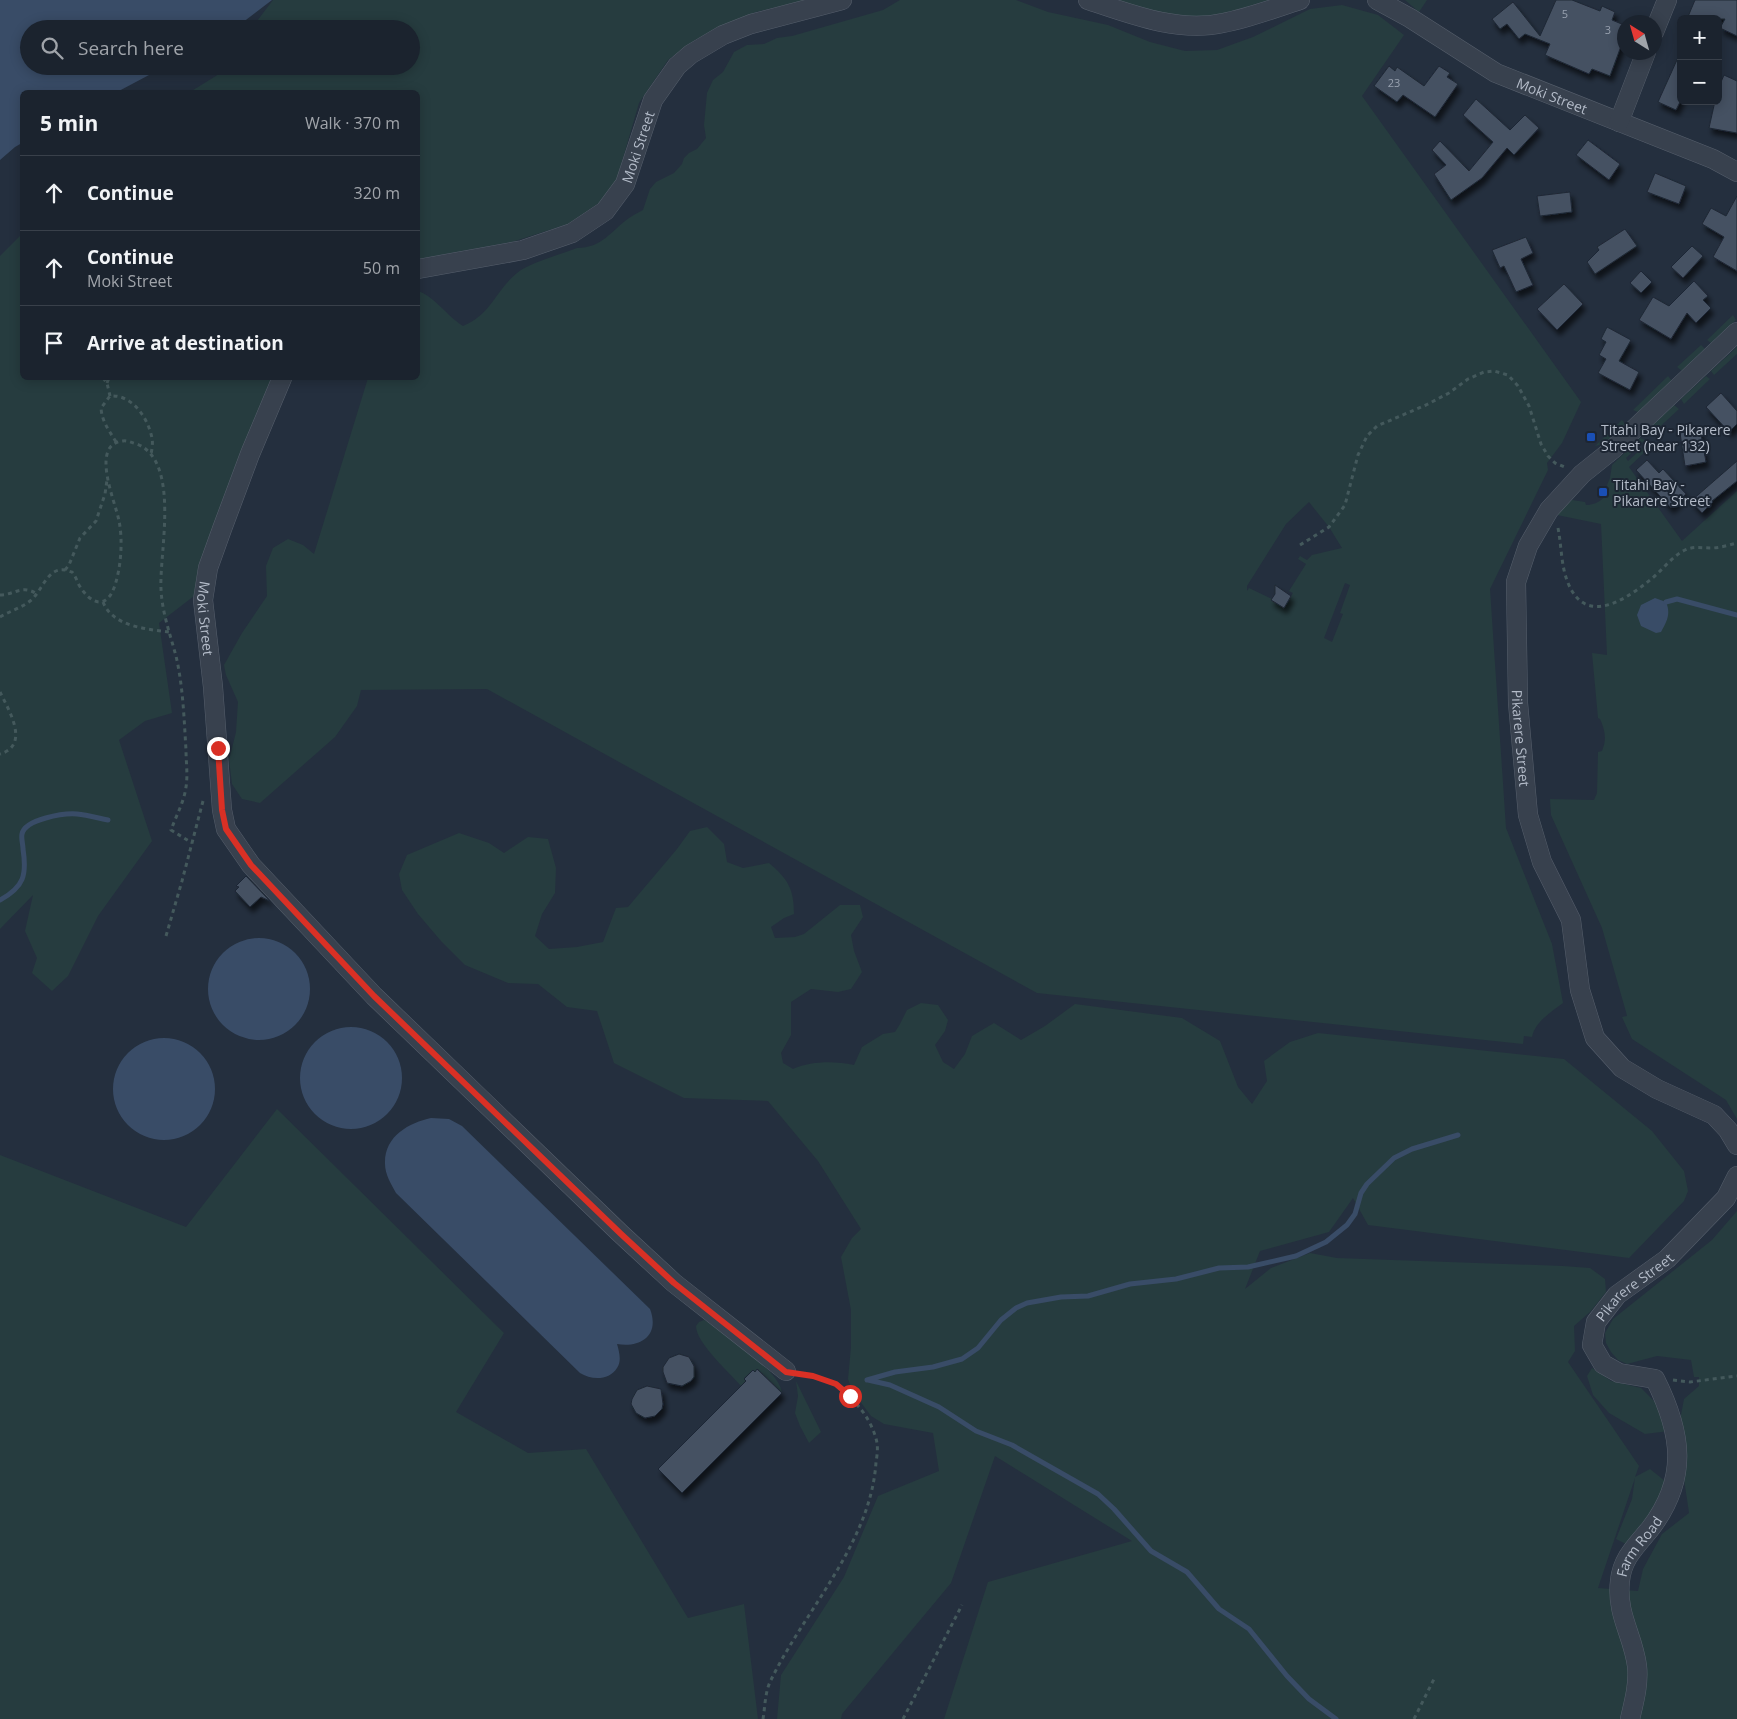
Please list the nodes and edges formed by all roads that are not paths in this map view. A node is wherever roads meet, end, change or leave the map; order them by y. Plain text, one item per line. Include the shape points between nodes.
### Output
1 (842, 0) edge
2 (1088, 0) edge
3 (1300, 0) edge
4 (1378, 0) edge
5 (1667, 0) edge
6 (1661, 15) edge
7 (1643, 60) edge
8 (1619, 122) junction
9 (1737, 172) edge
10 (420, 269) edge
11 (1737, 332) edge
12 (281, 380) edge
13 (1737, 1144) edge
14 (1737, 1176) edge
15 (786, 1372) road end
16 (1655, 1379) joint
17 (1630, 1719) edge

1 - 10 street, Moki Street via 723,34 677,66 653,100 625,184 605,211 572,233 522,250
2 - 3 street via 1149,20 1184,25 1222,24
4 - 8 street, Moki Street via 1496,73
5 - 6 street
7 - 8 street
8 - 9 street, Moki Street via 1713,159
11 - 13 street, Pikarere Street via 1612,450 1582,474 1549,510 1528,546 1516,582 1518,703 1528,815 1542,862 1571,920 1580,990 1595,1038 1622,1068 1656,1089 1714,1115
12 - 15 street, Moki Street via 208,568 203,600 226,829 251,865 374,996 674,1283
14 - 16 street, Pikarere Street via 1726,1198 1667,1259 1617,1295 1596,1322 1592,1345 1603,1364 1619,1373
16 - 17 street, Farm Road via 1671,1413 1678,1465 1673,1490 1650,1529 1632,1549 1620,1577 1620,1608 1637,1666 1636,1693

